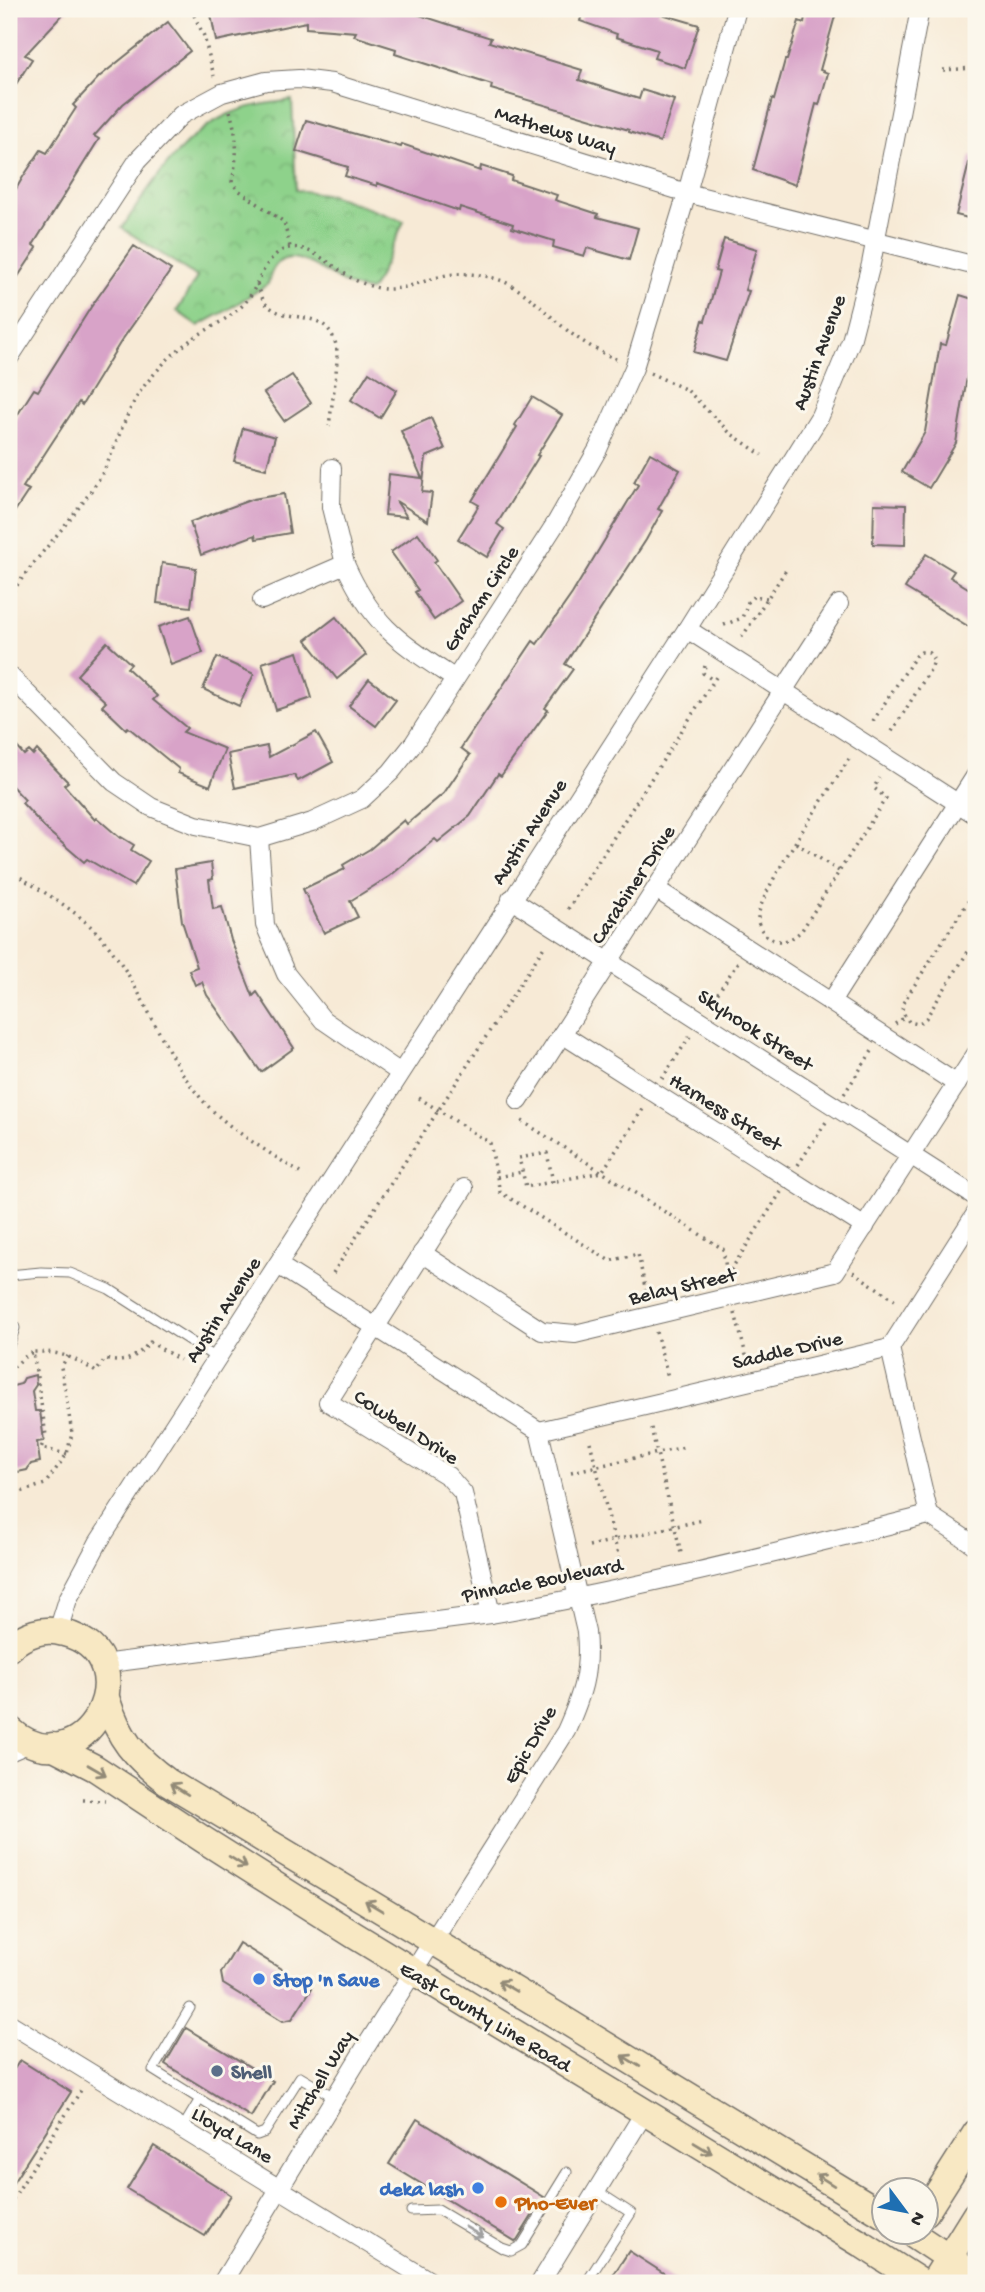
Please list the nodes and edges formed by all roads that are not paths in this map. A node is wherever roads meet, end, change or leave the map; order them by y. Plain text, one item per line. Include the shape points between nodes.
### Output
1 (737, 9) edge
2 (920, 9) edge
3 (687, 193) junction
4 (877, 242) junction
5 (976, 266) edge
6 (9, 358) edge
7 (332, 468) dead end
8 (345, 564) junction
9 (262, 600) dead end
10 (839, 604) dead end
11 (687, 629) junction
12 (9, 675) edge
13 (455, 679) junction
14 (783, 691) junction
15 (976, 775) edge
16 (958, 803) junction
17 (976, 815) edge
18 (259, 838) junction
19 (656, 889) junction
20 (511, 899) junction
21 (609, 962) junction
22 (831, 1002) junction
23 (562, 1034) junction
24 (976, 1054) edge
25 (399, 1072) junction
26 (957, 1084) junction
27 (519, 1101) dead end
28 (912, 1155) junction
29 (464, 1188) dead end
30 (976, 1197) edge
31 (976, 1213) edge
32 (865, 1227) junction
33 (422, 1253) junction
34 (278, 1265) junction
35 (9, 1275) edge
36 (9, 1313) edge
37 (376, 1326) junction
38 (9, 1346) edge
39 (890, 1348) junction
40 (218, 1359) junction
41 (539, 1431) junction
42 (929, 1515) junction
43 (976, 1546) edge
44 (579, 1597) junction
45 (491, 1614) junction
46 (58, 1631) junction
47 (14, 1640) edge
48 (102, 1664) junction
49 (106, 1698) junction
50 (25, 1743) edge
51 (432, 1941) junction
52 (413, 1971) junction
53 (190, 2008) dead end
54 (9, 2023) edge
55 (334, 2097) junction
56 (200, 2099) junction
57 (644, 2113) junction
58 (182, 2129) junction
59 (976, 2133) edge
60 (567, 2172) dead end
61 (279, 2188) junction
62 (940, 2189) edge
63 (597, 2191) junction
64 (870, 2207) edge
65 (411, 2211) dead end
66 (976, 2214) edge
67 (904, 2246) edge
68 (934, 2246) edge
69 (948, 2259) junction
70 (887, 2274) edge
71 (976, 2276) edge
72 (222, 2283) edge
73 (433, 2283) edge
74 (540, 2283) edge
75 (586, 2283) edge
76 (922, 2283) edge
77 (933, 2283) edge

1 - 3 street, Graham Circle
2 - 4 street, Austin Avenue
3 - 4 street, Mathews Way
3 - 6 street, Mathews Way via 332,83 266,81 222,93 181,115 138,160
3 - 13 street, Graham Circle via 634,368 598,449
4 - 5 street, Mathews Way
4 - 11 street, Austin Avenue via 850,341 820,416
7 - 8 street via 331,507
8 - 9 street
8 - 13 street via 377,619 402,645
10 - 14 street, Carabiner Drive
11 - 14 street
11 - 20 street, Austin Avenue
12 - 18 street, Graham Circle via 114,782 151,807 196,825
13 - 18 street, Graham Circle via 415,743 362,799 312,822
14 - 16 street
14 - 19 street, Carabiner Drive
15 - 16 street
16 - 17 street
16 - 22 street
18 - 25 street via 265,925 286,974 323,1020
19 - 21 street, Carabiner Drive
19 - 22 street
20 - 21 street, Skyhook Street
20 - 25 street, Austin Avenue
21 - 23 street, Carabiner Drive
21 - 28 street, Skyhook Street
22 - 26 street
23 - 27 street, Carabiner Drive
23 - 32 street, Harness Street
24 - 26 street
25 - 34 street, Austin Avenue
26 - 28 street
28 - 30 street, Skyhook Street
28 - 32 street
29 - 33 street, Cowbell Drive
31 - 39 street
32 - 33 street, Belay Street via 835,1272 575,1334 542,1331
33 - 37 street, Cowbell Drive
34 - 37 street
34 - 40 street, Austin Avenue
35 - 40 lane via 70,1273 109,1289
36 - 38 lane via 15,1328
37 - 41 street
37 - 45 street, Cowbell Drive via 328,1402 447,1476 463,1493
39 - 41 street, Saddle Drive
39 - 42 street
40 - 46 street, Austin Avenue via 98,1543 68,1599
41 - 44 street, Epic Drive
42 - 43 street
42 - 44 street, Pinnacle Boulevard
44 - 45 street, Pinnacle Boulevard
44 - 51 street, Epic Drive via 588,1654 582,1694 566,1731
45 - 48 street, Pinnacle Boulevard
46 - 47 main road
46 - 48 main road via 89,1646
48 - 49 main road, East County Line Road
49 - 50 main road via 91,1728 73,1741
51 -> 49 main road, East County Line Road via 143,1764 124,1743
50 -> 52 main road, East County Line Road via 96,1768
51 - 52 street, Epic Drive
64 -> 51 main road, East County Line Road
52 - 55 street, Mitchell Way
52 - 57 main road, East County Line Road
53 - 56 lane via 153,2070
54 - 58 street, Lloyd Lane
55 - 56 lane via 300,2077 265,2133 257,2135
55 - 61 street, Mitchell Way
56 - 58 lane
57 - 63 street
57 -> 70 main road, East County Line Road
58 - 61 street, Lloyd Lane
59 - 62 main road
65 -> 60 lane via 438,2210 511,2250 522,2245
61 - 72 street, Mitchell Way
61 - 73 street, Lloyd Lane
63 - 74 street
63 - 75 lane via 631,2213
66 - 69 main road
67 - 70 main road
68 - 69 main road
69 - 71 main road
69 - 77 main road
70 - 76 main road, East County Line Road

